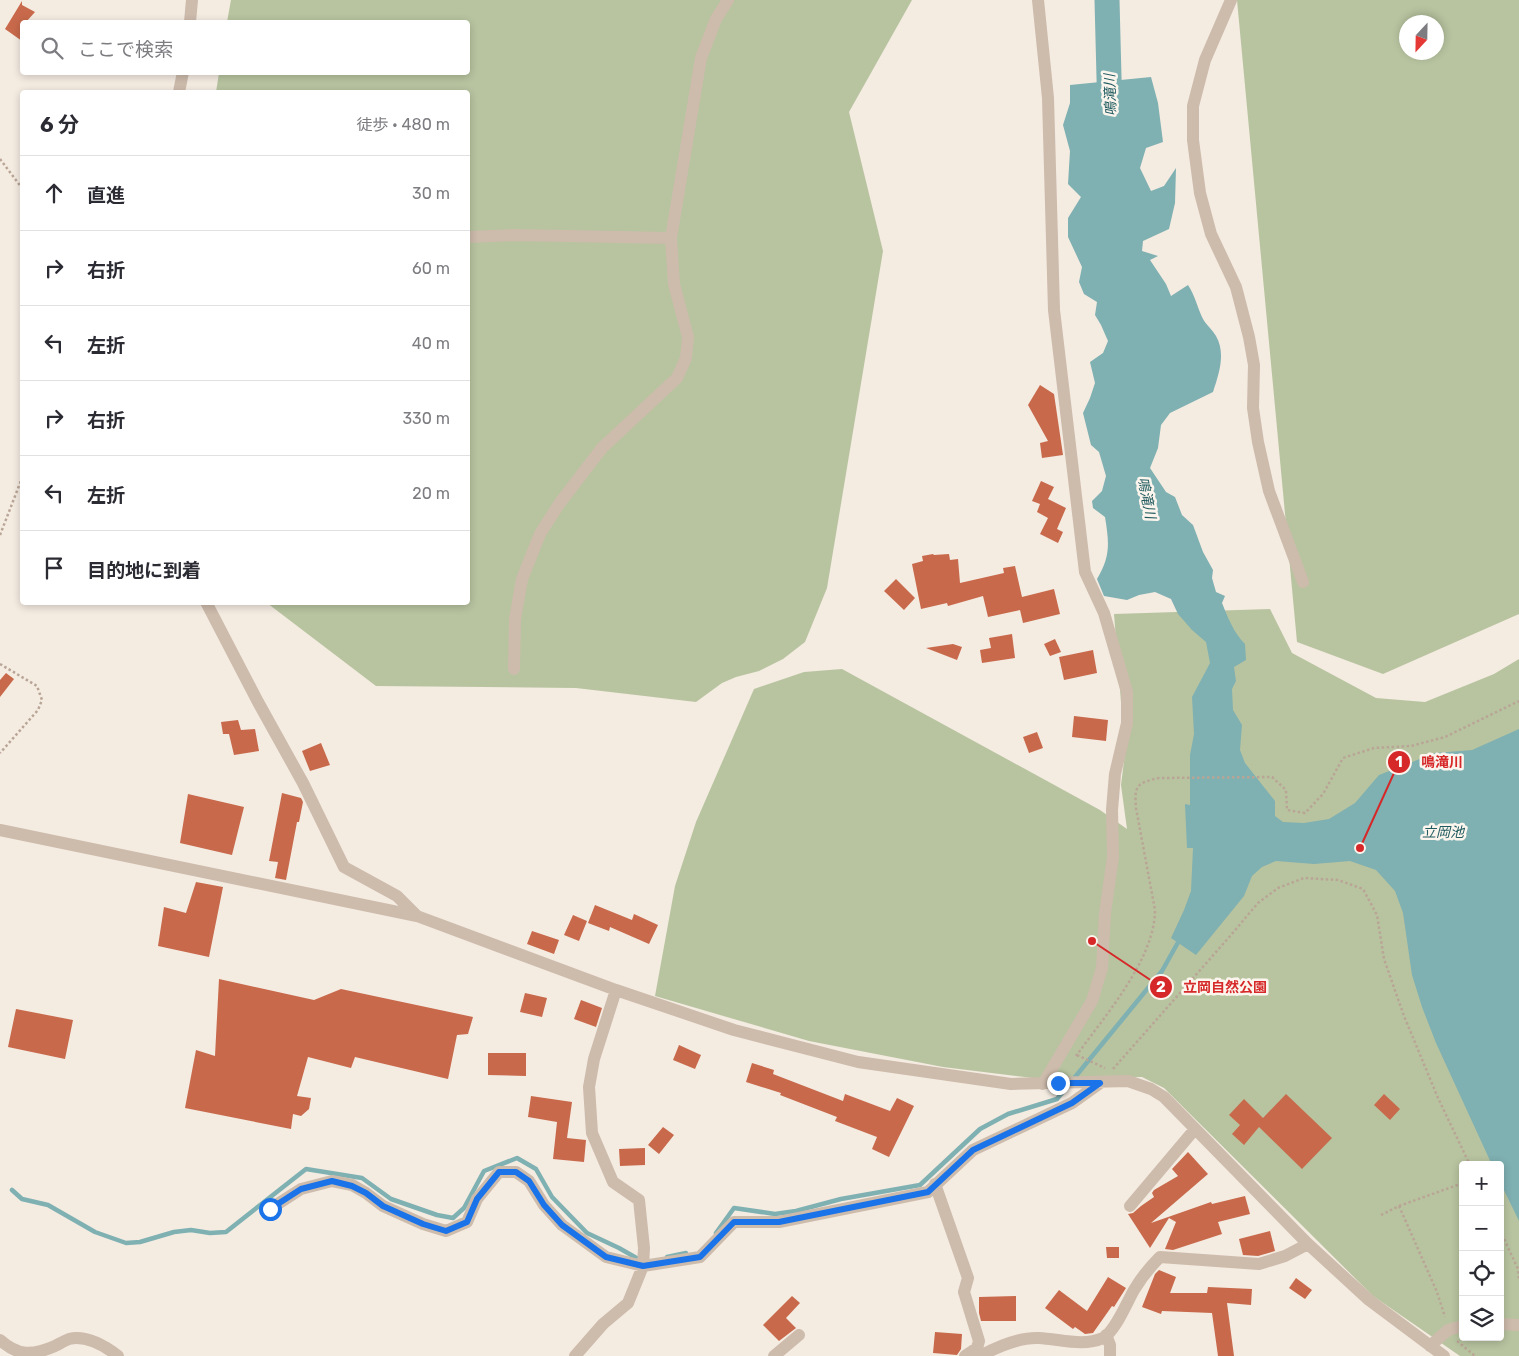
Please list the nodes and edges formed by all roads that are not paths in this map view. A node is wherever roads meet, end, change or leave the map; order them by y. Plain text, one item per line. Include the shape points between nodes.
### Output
1 (192, 0) edge
2 (728, 0) edge
3 (1038, 0) edge
4 (1231, 0) edge
5 (190, 20) edge
6 (182, 75) edge
7 (179, 90) edge
8 (470, 237) edge
9 (671, 238) junction
10 (1303, 582) dead end
11 (208, 605) edge
12 (514, 668) dead end
13 (0, 830) edge
14 (417, 916) junction
15 (616, 990) junction
16 (1100, 1083) junction
17 (1043, 1084) junction
18 (1195, 1129) junction
19 (935, 1184) junction
20 (1130, 1206) dead end
21 (270, 1209) dead end
22 (1308, 1244) junction
23 (643, 1266) junction
24 (1504, 1324) edge
25 (1519, 1325) edge
26 (1459, 1327) edge
27 (799, 1335) dead end
28 (1106, 1335) junction
29 (0, 1340) edge
30 (1430, 1346) junction
31 (118, 1356) edge
32 (574, 1356) edge
33 (774, 1356) edge
34 (965, 1356) edge
35 (980, 1356) edge
36 (1110, 1356) edge
37 (1444, 1356) edge

1 - 5 street
2 - 9 street via 716,19 701,58
3 - 17 street via 1048,98 1054,310 1085,572 1104,613 1127,692 1126,723 1114,774 1113,857 1102,968 1092,1001
4 - 10 street via 1205,60 1192,106 1200,193 1211,234 1236,287 1250,337 1258,442 1269,491
6 - 7 street
8 - 9 street
9 - 12 street via 674,284 688,337 686,358 677,378 602,448 558,504 540,534 522,579 518,599
11 - 14 street via 344,867 397,896
13 - 14 street
14 - 15 street
15 - 17 street via 734,1030 858,1062 990,1082
15 - 23 street via 594,1059 589,1087 592,1133 613,1182 639,1200
16 - 17 street
16 - 18 street via 1128,1080 1151,1089 1164,1097
16 - 19 street via 1072,1103 973,1150
18 - 20 street
18 - 22 street
19 - 23 street via 928,1192 779,1222 734,1222 700,1257
19 - 34 street via 968,1278 964,1292 979,1341 977,1348
21 - 23 street via 301,1189 332,1181 352,1186 383,1206 446,1231 467,1222 477,1199 499,1172 516,1172 529,1181 562,1225 606,1257
22 - 28 street via 1259,1264 1160,1257
22 - 30 street via 1369,1300
23 - 32 street via 628,1303 602,1324
24 - 25 street
26 - 30 street via 1448,1330
27 - 33 street
28 - 35 street via 1075,1343 1037,1338 1021,1340
28 - 36 street
29 - 31 street via 9,1349 24,1355 41,1353 68,1340 85,1339
30 - 37 street

